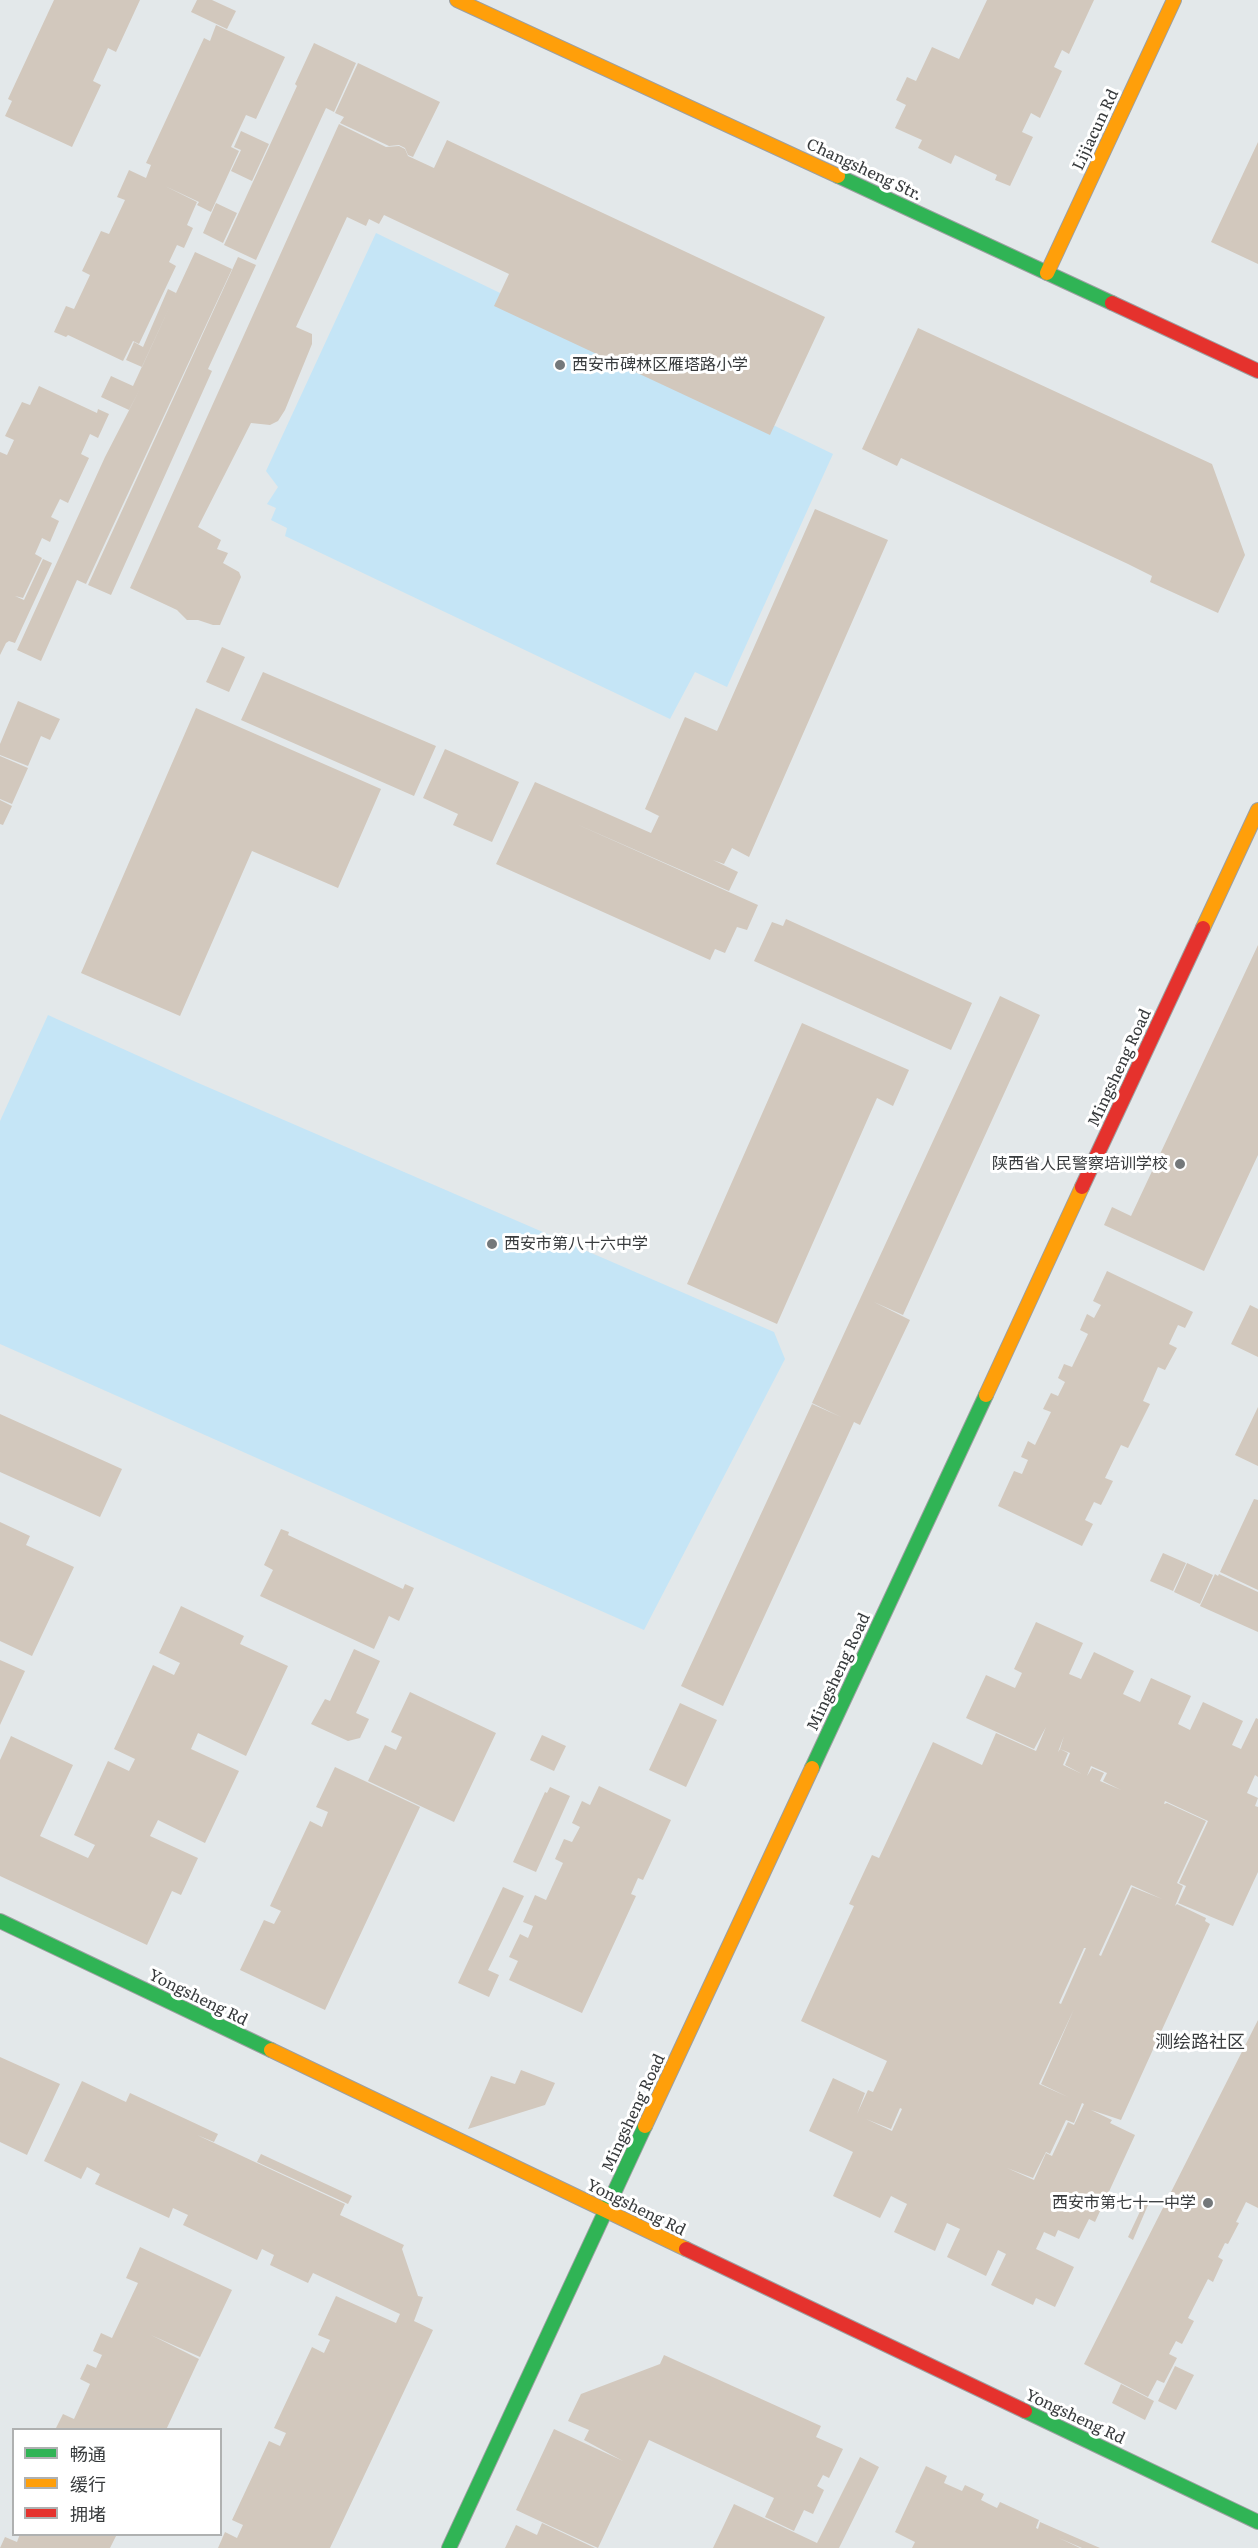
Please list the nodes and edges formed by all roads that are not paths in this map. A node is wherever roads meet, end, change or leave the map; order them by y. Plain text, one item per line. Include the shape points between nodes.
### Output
1 (457, 0) edge
2 (1174, 0) edge
3 (1047, 273) junction
4 (1258, 371) edge
5 (1258, 810) edge
6 (0, 1921) edge
7 (606, 2212) junction
8 (1258, 2522) edge
9 (449, 2548) edge

1 - 3 street, Changsheng Str.
2 - 3 street, Lijiacun Rd
3 - 4 street, Changsheng Str.
5 - 7 street, Mingsheng Road
6 - 7 street, Yongsheng Rd
7 - 8 street, Yongsheng Rd
7 - 9 street, Mingsheng Road

